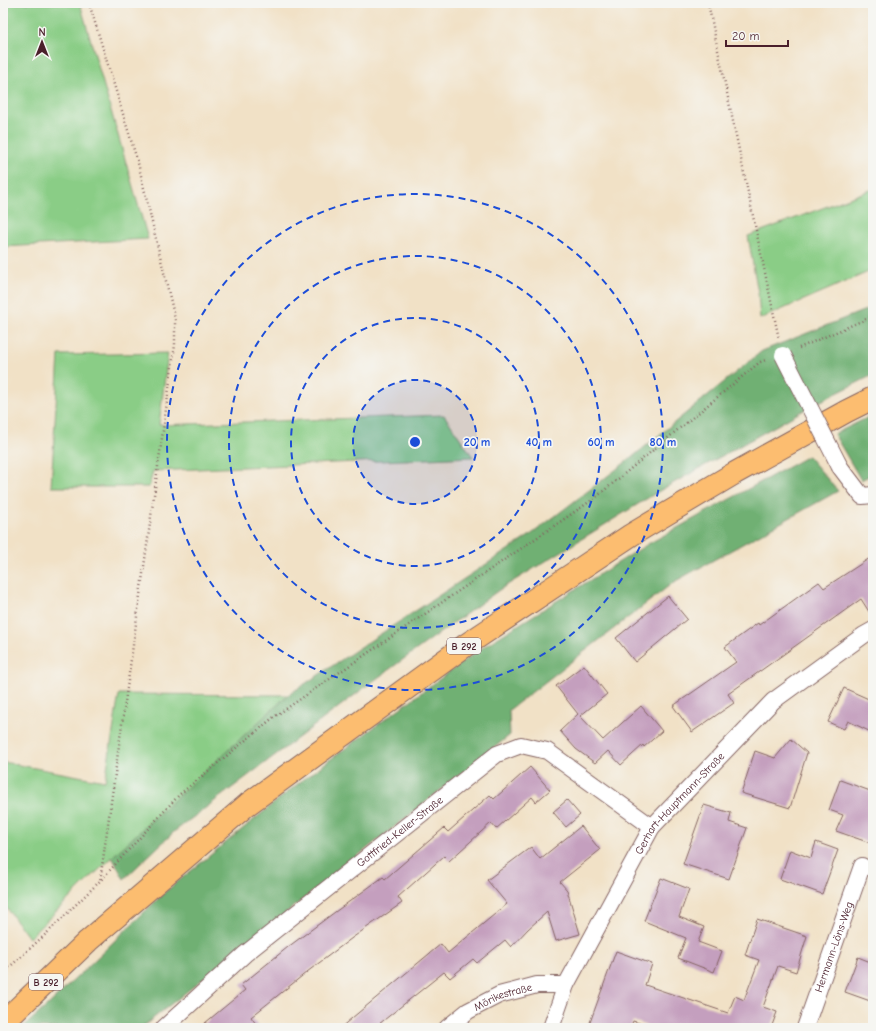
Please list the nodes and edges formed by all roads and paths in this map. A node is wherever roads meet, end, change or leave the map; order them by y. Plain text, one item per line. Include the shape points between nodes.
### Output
1 (89, 3) edge
2 (708, 3) edge
3 (873, 316) edge
4 (783, 355) junction
5 (873, 398) edge
6 (873, 495) edge
7 (873, 630) edge
8 (652, 827) junction
9 (862, 866) dead end
10 (100, 881) junction
11 (3, 973) edge
12 (566, 985) junction
13 (3, 1023) edge
14 (164, 1028) edge
15 (447, 1028) edge
16 (550, 1028) edge
17 (805, 1028) edge

1 - 10 path via 138,163 175,319 175,345
2 - 4 path
3 - 4 path
4 - 6 street, bridge via 840,467 862,496
4 - 10 path via 760,362 595,498 274,717 180,794
5 - 13 highway, B 292 via 735,473 631,535 466,644 248,804 88,942
7 - 8 street, Gerhart-Hauptmann-Straße via 773,701
8 - 12 street, Gerhart-Hauptmann-Straße
8 - 14 street, Gottfried-Keller-Straße via 547,750 521,745 497,754 245,954
9 - 17 street, Hermann-Löns-Weg
10 - 11 path
12 - 15 street, Mörikestraße via 537,985 499,995 468,1011
12 - 16 street, Gerhart-Hauptmann-Straße

